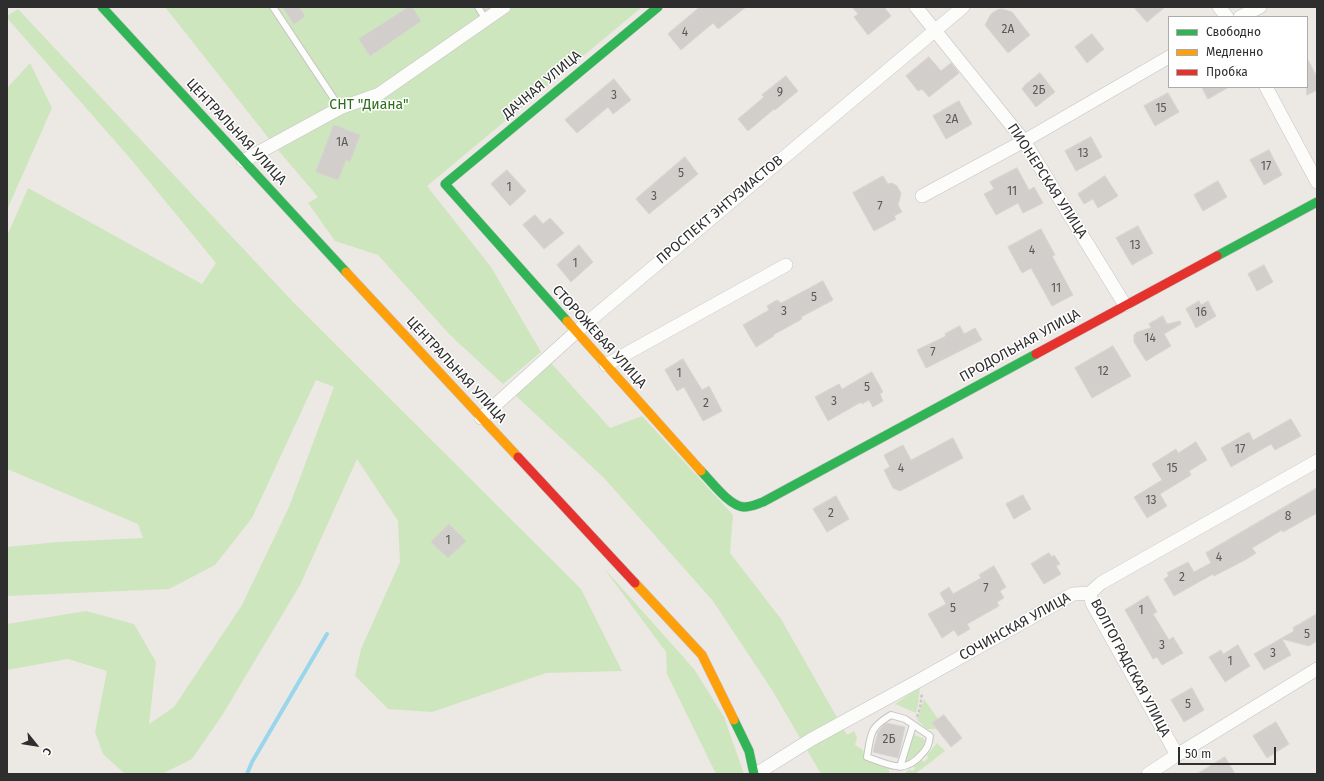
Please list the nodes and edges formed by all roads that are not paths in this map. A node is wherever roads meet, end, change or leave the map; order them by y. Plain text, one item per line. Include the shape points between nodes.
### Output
1 (102, 7) edge
2 (273, 7) edge
3 (478, 7) edge
4 (504, 7) edge
5 (658, 7) edge
6 (916, 7) edge
7 (963, 7) edge
8 (1219, 7) edge
9 (1260, 7) edge
10 (1226, 16) edge
11 (1242, 16) edge
12 (486, 20) junction
13 (934, 30) junction
14 (1168, 58) edge
15 (1267, 88) edge
16 (340, 108) junction
17 (1024, 141) junction
18 (243, 161) junction
19 (1317, 182) edge
20 (445, 184) joint
21 (922, 196) dead end
22 (1317, 202) edge
23 (786, 265) dead end
24 (1125, 305) junction
25 (576, 332) junction
26 (606, 365) junction
27 (481, 418) junction
28 (1317, 461) edge
29 (736, 505) joint
30 (1090, 592) junction
31 (1317, 669) edge
32 (913, 725) junction
33 (1177, 755) junction
34 (897, 767) junction
35 (755, 774) edge
36 (892, 774) edge
37 (1148, 774) edge

1 - 18 street, ЦЕНТРАЛЬНАЯ УЛИЦА
2 - 16 lane
3 - 12 lane
4 - 12 street
5 - 20 street, ДАЧНАЯ УЛИЦА
6 - 13 street, ПИОНЕРСКАЯ УЛИЦА
7 - 13 street, ПРОСПЕКТ ЭНТУЗИАСТОВ
8 - 10 street
9 - 11 street
12 - 16 street via 379,94
13 - 17 street, ПИОНЕРСКАЯ УЛИЦА
13 - 25 street, ПРОСПЕКТ ЭНТУЗИАСТОВ
14 - 17 street
15 - 19 street
16 - 18 street
17 - 21 street
17 - 24 street, ПИОНЕРСКАЯ УЛИЦА
18 - 27 street, ЦЕНТРАЛЬНАЯ УЛИЦА
20 - 25 street, СТОРОЖЕВАЯ УЛИЦА
22 - 24 street, ПРОДОЛЬНАЯ УЛИЦА
23 - 26 street
24 - 29 street, ПРОДОЛЬНАЯ УЛИЦА via 763,502 747,508
25 - 26 street, СТОРОЖЕВАЯ УЛИЦА
25 - 27 street, ПРОСПЕКТ ЭНТУЗИАСТОВ
26 - 29 street, СТОРОЖЕВАЯ УЛИЦА via 721,493
27 - 35 street, ЦЕНТРАЛЬНАЯ УЛИЦА via 702,655 749,751
28 - 30 street, СОЧИНСКАЯ УЛИЦА via 1101,583
30 - 33 street, ВОЛГОГРАДСКАЯ УЛИЦА via 1092,603
30 - 35 street, СОЧИНСКАЯ УЛИЦА via 1073,594 812,739
31 - 33 street
32 - 34 lane
32 - 34 lane via 930,736 928,747 918,759 905,767
32 - 34 lane via 905,719 891,715 878,722 871,733 867,758
33 - 37 street
34 - 36 lane

